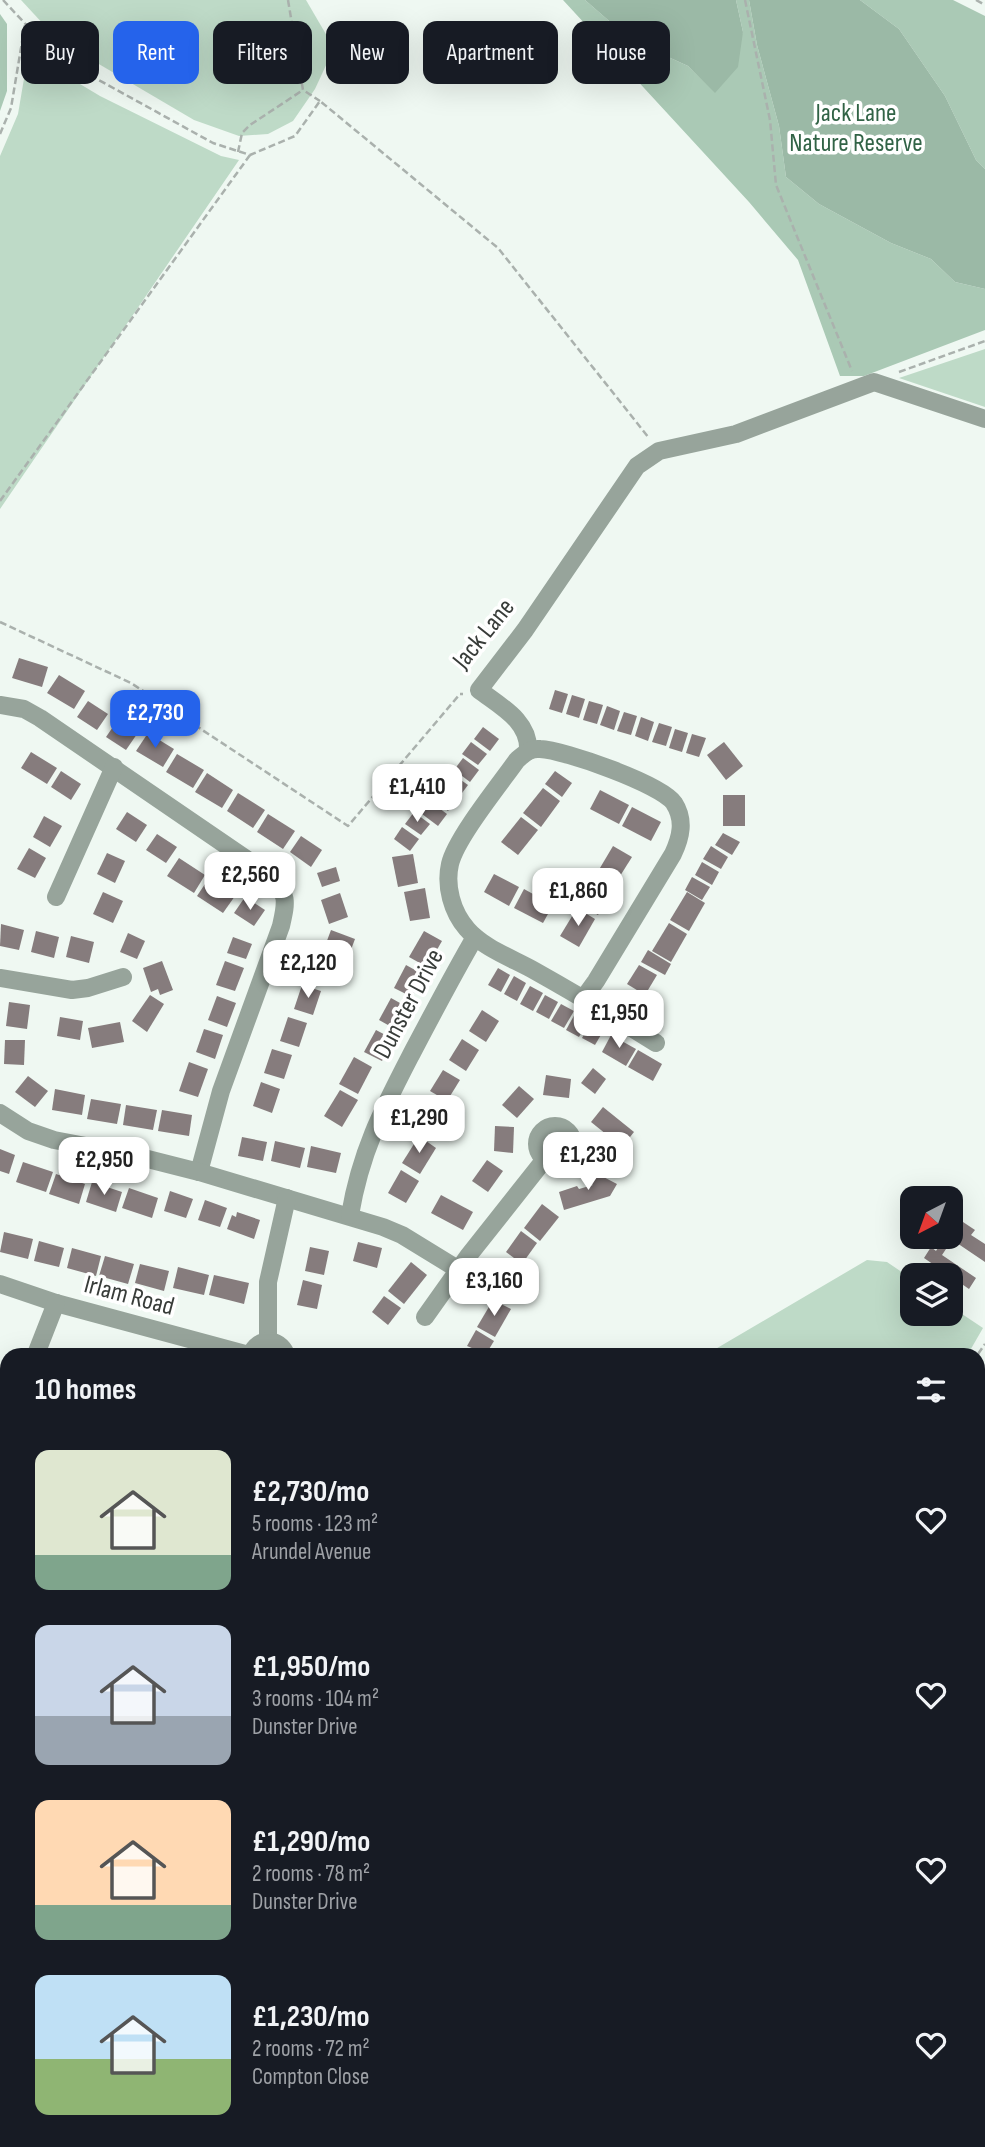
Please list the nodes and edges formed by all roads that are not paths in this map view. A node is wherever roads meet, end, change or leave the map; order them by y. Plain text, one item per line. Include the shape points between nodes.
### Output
1 (985, 419) edge
2 (0, 705) edge
3 (528, 751) junction
4 (114, 767) junction
5 (65, 891) dead end
6 (475, 937) junction
7 (0, 978) edge
8 (114, 986) dead end
9 (583, 999) junction
10 (656, 1043) dead end
11 (0, 1113) edge
12 (545, 1159) dead end
13 (200, 1172) junction
14 (287, 1198) junction
15 (350, 1216) junction
16 (458, 1270) junction
17 (0, 1284) edge
18 (56, 1303) junction
19 (435, 1312) dead end
20 (268, 1341) junction
21 (38, 1348) edge
22 (223, 1348) edge
23 (255, 1348) edge
24 (282, 1348) edge

1 - 3 street, Jack Lane via 866,384 737,434 659,451 637,466 479,690 520,722
2 - 4 street via 24,709
3 - 6 street, Dunster Drive via 450,861 451,897 460,920
3 - 9 street via 539,748 626,775 665,795 679,811 680,840
4 - 5 street
4 - 13 street via 271,876 285,894 281,926 221,1091
6 - 9 street, Dunster Drive
6 - 15 street, Dunster Drive via 379,1116 355,1183
7 - 8 street via 72,990
9 - 10 street, Dunster Drive
11 - 13 street via 28,1131 54,1140
12 - 16 street
13 - 14 street
14 - 15 street
14 - 20 street via 268,1282
15 - 16 street via 402,1235
16 - 19 street
17 - 18 street, Irlam Road
18 - 21 street
18 - 22 street, Irlam Road
20 - 23 street
20 - 24 street

